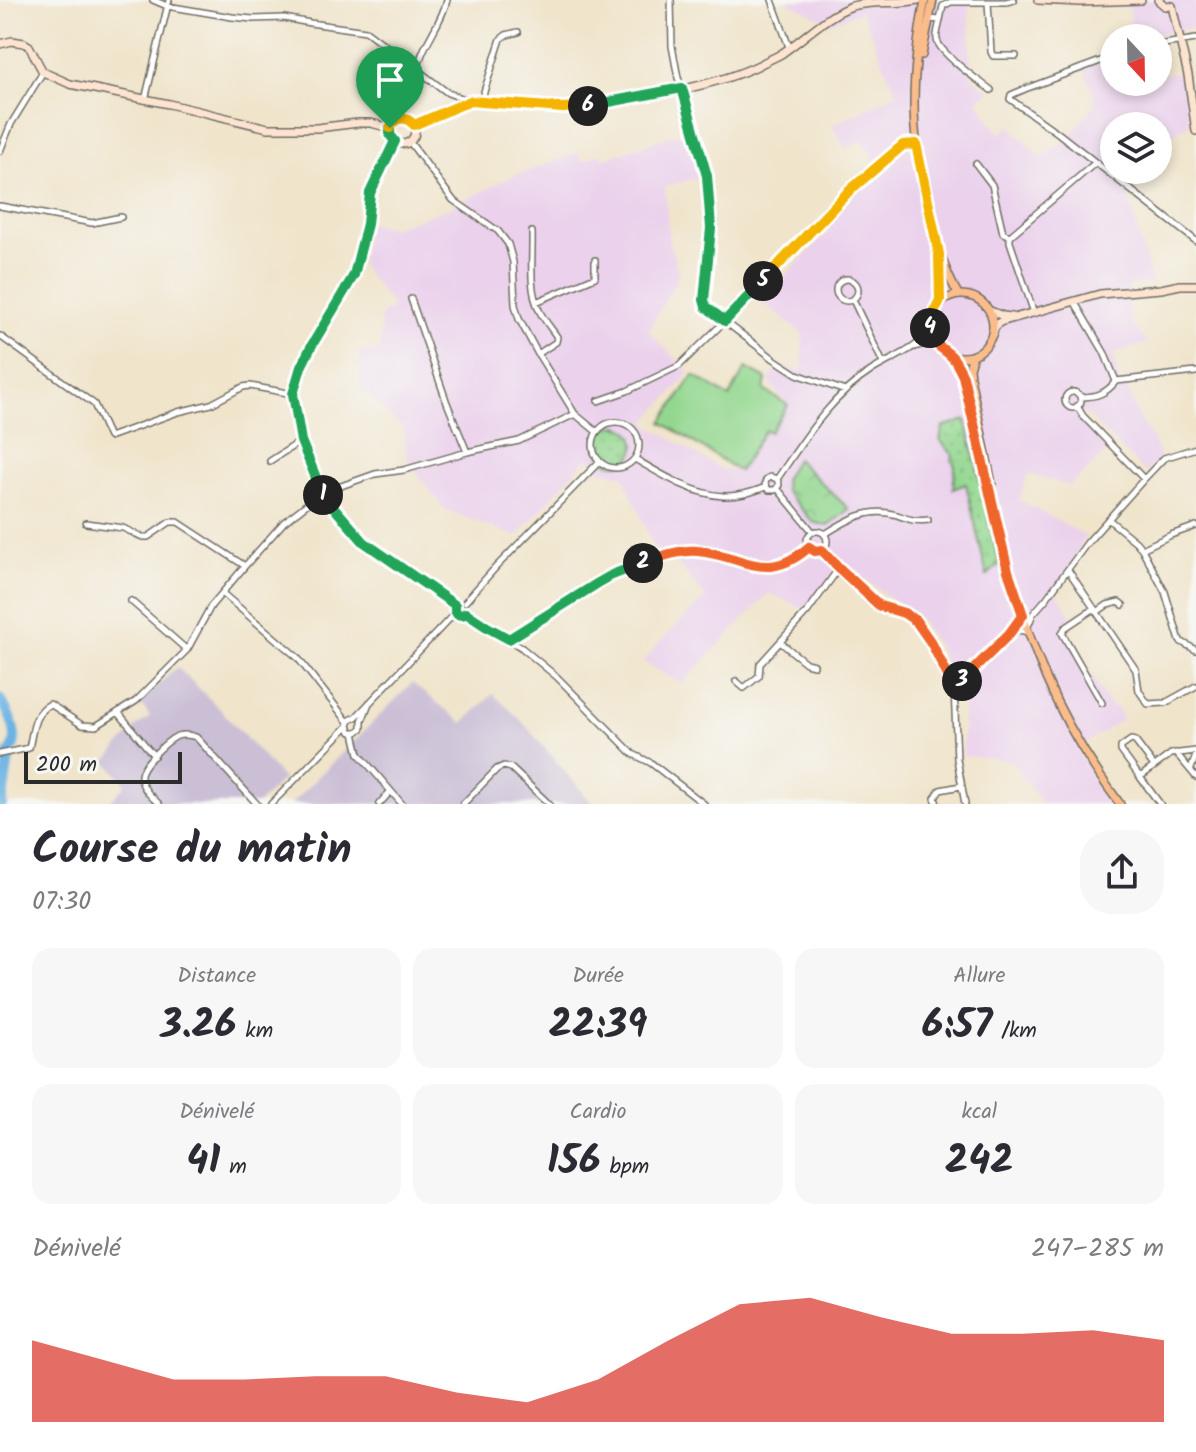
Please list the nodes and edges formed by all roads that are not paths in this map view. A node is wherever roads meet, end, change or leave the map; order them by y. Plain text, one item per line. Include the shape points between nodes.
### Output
1 (153, 0) edge
2 (447, 0) edge
3 (671, 0) edge
4 (772, 0) edge
5 (918, 0) edge
6 (925, 0) edge
7 (933, 0) edge
8 (1014, 0) edge
9 (1038, 0) edge
10 (1141, 0) edge
11 (1158, 0) edge
12 (906, 2) edge
13 (988, 2) junction
14 (168, 3) edge
15 (1175, 3) edge
16 (926, 17) junction
17 (940, 20) junction
18 (518, 32) dead end
19 (1196, 39) edge
20 (1180, 42) junction
21 (1172, 43) edge
22 (0, 44) edge
23 (789, 47) junction
24 (1016, 56) dead end
25 (1100, 61) edge
26 (418, 71) junction
27 (43, 72) junction
28 (682, 88) junction
29 (991, 90) dead end
30 (145, 100) junction
31 (470, 101) junction
32 (481, 101) junction
33 (414, 125) junction
34 (390, 128) junction
35 (1196, 131) edge
36 (395, 141) junction
37 (409, 141) junction
38 (916, 144) junction
39 (0, 151) edge
40 (1095, 163) junction
41 (976, 164) dead end
42 (0, 206) edge
43 (121, 217) dead end
44 (532, 232) dead end
45 (1010, 236) junction
46 (1196, 241) edge
47 (939, 254) junction
48 (595, 260) dead end
49 (1196, 285) edge
50 (958, 294) junction
51 (411, 299) dead end
52 (853, 300) junction
53 (1074, 301) junction
54 (536, 302) junction
55 (939, 304) junction
56 (990, 311) junction
57 (1034, 313) junction
58 (1022, 316) junction
59 (725, 321) junction
60 (930, 328) junction
61 (992, 335) junction
62 (0, 336) edge
63 (940, 349) junction
64 (907, 351) junction
65 (538, 354) junction
66 (973, 355) junction
67 (951, 356) junction
68 (883, 363) junction
69 (1196, 372) edge
70 (1116, 381) junction
71 (845, 391) junction
72 (293, 394) junction
73 (1080, 397) junction
74 (598, 401) dead end
75 (1077, 406) junction
76 (575, 414) junction
77 (597, 432) junction
78 (301, 441) junction
79 (1196, 448) edge
80 (467, 452) junction
81 (635, 459) junction
82 (270, 461) dead end
83 (599, 462) junction
84 (777, 479) junction
85 (1144, 479) junction
86 (766, 487) junction
87 (777, 488) junction
88 (321, 493) junction
89 (997, 518) junction
90 (1108, 519) junction
91 (928, 520) dead end
92 (86, 523) dead end
93 (1196, 528) edge
94 (812, 531) junction
95 (825, 534) junction
96 (809, 547) junction
97 (1142, 549) junction
98 (822, 550) junction
99 (245, 566) junction
100 (839, 568) junction
101 (1068, 570) junction
102 (222, 593) junction
103 (1046, 599) junction
104 (131, 601) dead end
105 (465, 602) junction
106 (1123, 605) dead end
107 (455, 608) junction
108 (1096, 610) junction
109 (1022, 612) junction
110 (466, 613) junction
111 (1028, 630) junction
112 (1009, 634) junction
113 (509, 639) junction
114 (780, 642) junction
115 (187, 650) junction
116 (1196, 650) edge
117 (814, 665) dead end
118 (736, 681) dead end
119 (1196, 686) edge
120 (954, 688) junction
121 (1102, 703) dead end
122 (118, 712) junction
123 (359, 719) junction
124 (352, 729) junction
125 (1176, 752) junction
126 (1196, 753) edge
127 (0, 754) edge
128 (154, 756) junction
129 (1154, 766) junction
130 (1190, 770) junction
131 (1140, 777) junction
132 (1196, 777) edge
133 (961, 786) junction
134 (390, 792) junction
135 (159, 804) edge
136 (257, 804) edge
137 (271, 804) edge
138 (379, 804) edge
139 (402, 804) edge
140 (463, 804) edge
141 (549, 804) edge
142 (704, 804) edge
143 (937, 804) edge
144 (965, 804) edge
145 (1120, 804) edge
146 (1160, 804) edge

1 - 14 street
2 - 26 street
3 - 28 street via 672,46
4 - 23 street
5 - 12 street
6 - 16 main road
7 - 16 main road
8 - 13 street
9 - 10 street
11 - 15 street via 1162,5
12 - 16 street
12 - 23 street via 854,5
13 - 17 street via 951,2 943,6
13 - 24 street via 993,56
14 - 26 street via 243,18 284,18 366,31
14 - 30 street
15 - 20 street
16 - 17 street
16 - 38 main road via 919,29
17 - 29 street via 940,46
18 - 32 street via 501,39
19 - 20 street
20 - 21 street
20 - 35 street
22 - 27 street via 29,46
23 - 28 street via 744,72
25 - 40 street via 1010,99
26 - 31 street via 448,93
27 - 30 street via 70,84
27 - 39 street
28 - 32 street via 563,108
28 - 59 street via 707,176 711,228 704,300
30 - 34 street via 268,128 371,123
31 - 32 street
31 - 33 street
33 - 34 street via 399,119
33 - 37 street
34 - 36 street
36 - 37 street
36 - 72 street via 370,193 354,275 312,345
37 - 65 street via 453,200 508,244 515,305
38 - 47 main road
38 - 59 street via 903,145 849,191
40 - 45 street
40 - 46 street
41 - 45 street via 992,185 1003,233
42 - 43 street via 92,223
44 - 54 street
45 - 57 street
47 - 50 main road
47 - 55 main road
48 - 54 street via 595,277
49 - 53 street
50 - 55 main road
50 - 56 main road via 973,296
51 - 80 street
52 - 52 street via 858,285 843,279 837,295
52 - 68 street
53 - 57 street
53 - 70 street
54 - 65 street via 557,337
55 - 60 main road
56 - 58 street
56 - 61 main road
57 - 58 street
58 - 61 street via 1000,322
59 - 71 street via 797,374
59 - 74 street via 679,366
60 - 63 main road
60 - 64 street
61 - 66 main road
62 - 72 street via 94,404 109,437 211,404 243,387
63 - 64 street via 927,344
63 - 67 main road
64 - 68 street
65 - 76 street
66 - 67 main road
66 - 89 main road via 970,377
67 - 89 main road via 963,376
68 - 71 street
69 - 70 street
70 - 73 street via 1102,394
71 - 84 street
72 - 78 street
73 - 75 street
73 - 75 street via 1066,396 1068,406
75 - 85 street
76 - 77 street
76 - 80 street via 519,441
77 - 81 street via 608,423 629,426 639,445
77 - 83 street via 592,447
78 - 82 street
78 - 88 street
79 - 85 street via 1164,458
80 - 88 street
81 - 83 street via 615,469
81 - 86 street via 704,493 724,496
83 - 105 street
84 - 86 street via 767,479
84 - 87 street
85 - 90 street
86 - 87 street
87 - 94 street
88 - 99 street via 284,522
88 - 107 street via 364,542
89 - 109 main road
90 - 97 street
90 - 101 street
91 - 95 street via 867,513
92 - 99 street via 148,537 178,522
93 - 97 street
94 - 95 street
94 - 96 street
95 - 98 street
96 - 98 street
96 - 113 street via 776,566 694,550 660,557 612,575
97 - 116 street via 1165,592 1180,641
98 - 100 street
99 - 102 street
100 - 114 street
100 - 120 street via 880,606 916,621
101 - 103 street
101 - 108 street
102 - 115 street
102 - 124 street via 297,657
103 - 109 street
103 - 111 street
104 - 115 street
105 - 107 street
105 - 110 street
106 - 108 street
107 - 110 street
107 - 123 street
108 - 119 street via 1136,670 1139,691 1148,704 1165,703
108 - 121 street via 1062,633
109 - 111 main road
109 - 112 street
110 - 113 street
111 - 112 street
111 - 145 main road via 1072,729
112 - 120 street
113 - 142 street via 557,677 633,754
114 - 117 street
114 - 118 street via 760,664 759,676 744,688
115 - 122 street
120 - 133 street
122 - 127 street via 96,726 82,725 50,704 34,722 29,748
122 - 128 street
123 - 124 street via 351,718
123 - 124 street via 363,726
124 - 134 street via 359,754
124 - 137 street via 330,742
125 - 126 street
125 - 129 street
125 - 130 street
126 - 130 street
128 - 135 street via 140,777
128 - 136 street via 175,737 196,737
129 - 131 street
129 - 131 street via 1135,741 1121,747
130 - 132 street
131 - 146 street
133 - 143 street via 940,790
133 - 144 street
134 - 138 street
134 - 139 street
140 - 141 street via 504,766

